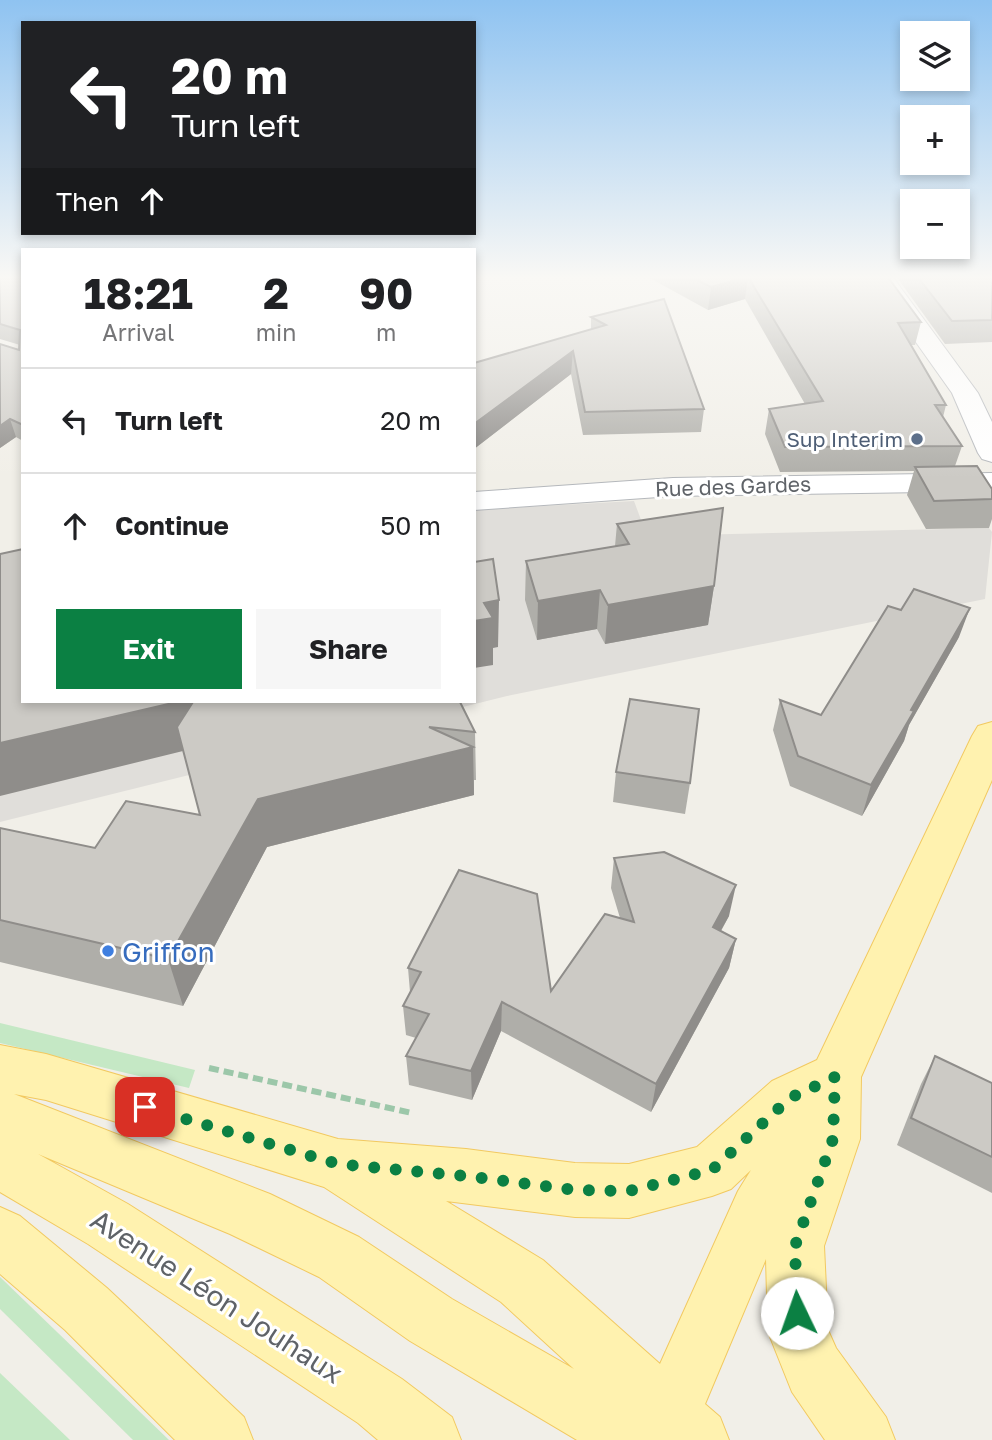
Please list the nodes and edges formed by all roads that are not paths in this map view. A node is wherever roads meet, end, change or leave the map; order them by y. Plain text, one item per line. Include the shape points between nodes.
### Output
1 (929, 343) edge
2 (965, 393) junction
3 (992, 410) edge
4 (992, 453) edge
5 (992, 482) edge
6 (476, 501) edge
7 (992, 736) edge
8 (0, 1068) edge
9 (835, 1077) junction
10 (0, 1113) edge
11 (0, 1162) edge
12 (338, 1164) junction
13 (0, 1236) edge
14 (675, 1432) edge
15 (221, 1440) edge
16 (429, 1440) edge
17 (863, 1440) edge

1 - 2 street
2 - 3 street
2 - 4 street
5 - 6 street, Rue des Gardes via 673,487
7 - 9 main road
8 - 12 main road via 46,1077
9 - 12 main road via 790,1098 712,1170 629,1191 575,1190
9 - 14 main road via 758,1211
9 - 17 main road via 833,1139 795,1246 798,1332 814,1370
10 - 14 main road via 250,1214 339,1257 431,1320 587,1413
11 - 16 main road, Avenue Léon Jouhaux via 108,1224 380,1401
12 - 14 main road via 522,1281
13 - 15 main road via 86,1308

